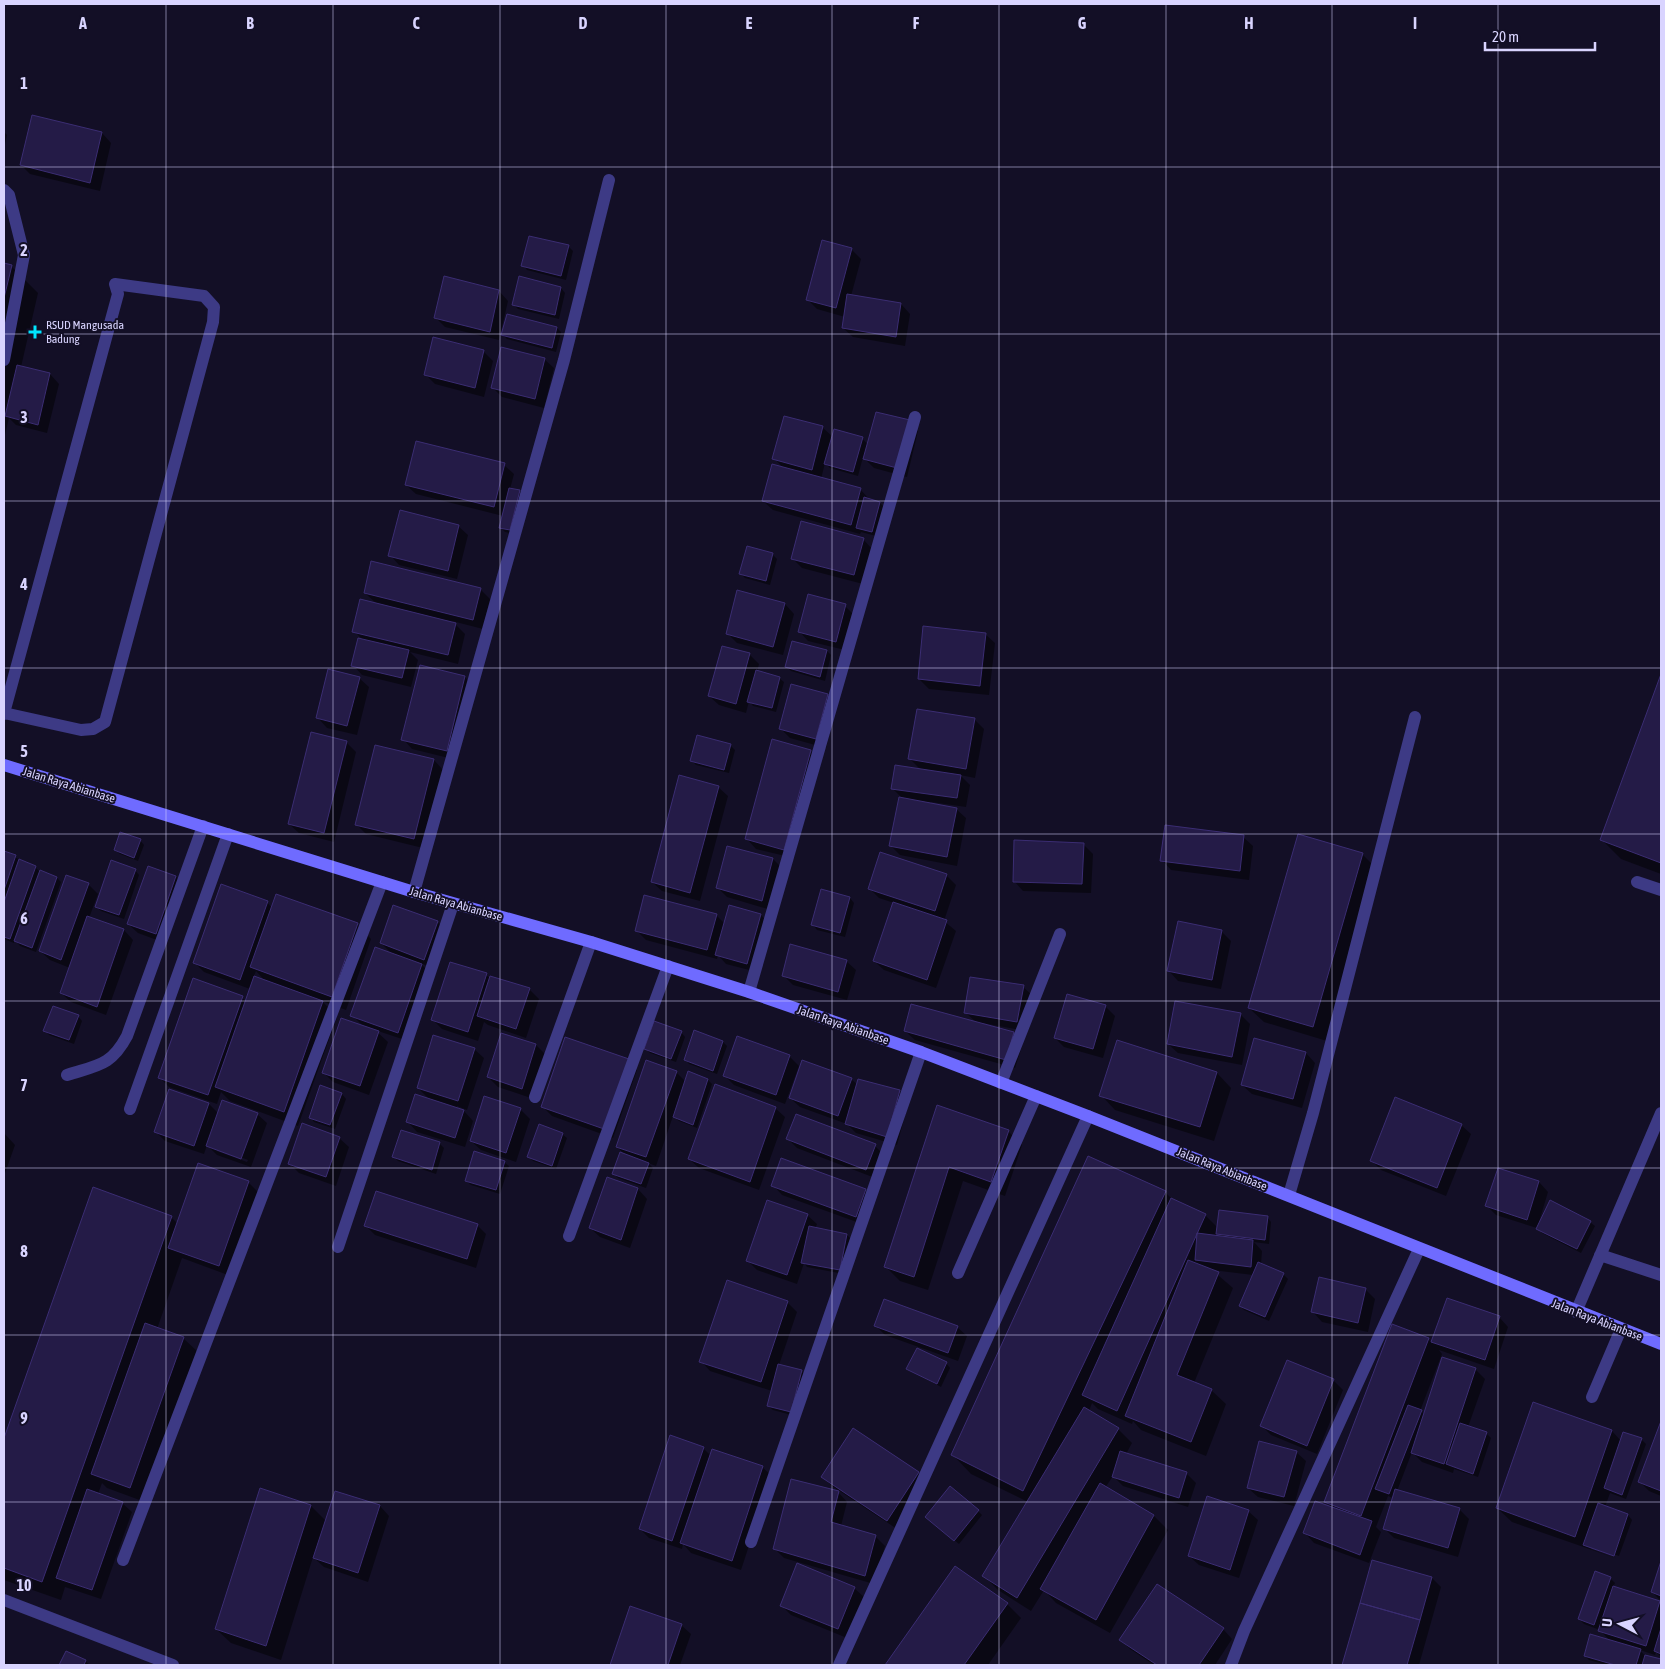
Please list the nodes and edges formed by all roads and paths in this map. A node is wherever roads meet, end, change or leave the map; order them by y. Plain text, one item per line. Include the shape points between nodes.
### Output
1 (609, 180) dead end
2 (4, 190) edge
3 (4, 360) edge
4 (916, 417) dead end
5 (4, 714) edge
6 (1415, 716) dead end
7 (4, 765) edge
8 (203, 826) junction
9 (228, 834) junction
10 (382, 882) junction
11 (1637, 882) dead end
12 (1661, 890) edge
13 (414, 892) junction
14 (453, 904) junction
15 (1060, 934) dead end
16 (591, 942) junction
17 (668, 966) junction
18 (749, 992) junction
19 (921, 1052) junction
20 (68, 1075) dead end
21 (1001, 1083) junction
22 (1036, 1096) junction
23 (536, 1097) dead end
24 (130, 1109) dead end
25 (1661, 1113) edge
26 (1088, 1116) junction
27 (1289, 1195) junction
28 (568, 1236) dead end
29 (338, 1247) dead end
30 (1419, 1249) junction
31 (1600, 1255) junction
32 (958, 1274) dead end
33 (1661, 1275) edge
34 (1576, 1312) junction
35 (1621, 1329) junction
36 (1661, 1344) edge
37 (1592, 1397) dead end
38 (751, 1542) dead end
39 (124, 1560) dead end
40 (4, 1600) edge
41 (173, 1665) edge
42 (839, 1665) edge
43 (1231, 1665) edge

1 - 13 street via 559,378
2 - 3 street via 9,195 24,255
4 - 18 street
5 - 5 street via 118,294 115,284 204,296 214,307 213,322 105,722 93,729 81,730
6 - 27 street
7 - 8 main road, Jalan Raya Abianbase
8 - 9 main road, Jalan Raya Abianbase
8 - 20 street via 127,1036 118,1052 107,1062
9 - 10 main road, Jalan Raya Abianbase
9 - 24 street
10 - 13 main road, Jalan Raya Abianbase
10 - 39 street
11 - 12 street
13 - 14 main road, Jalan Raya Abianbase
14 - 16 main road, Jalan Raya Abianbase
14 - 29 street
15 - 21 street
16 - 17 main road, Jalan Raya Abianbase
16 - 23 street
17 - 18 main road, Jalan Raya Abianbase
17 - 28 street
18 - 19 main road, Jalan Raya Abianbase
19 - 21 main road, Jalan Raya Abianbase
19 - 38 street
21 - 22 main road, Jalan Raya Abianbase
22 - 26 main road, Jalan Raya Abianbase
22 - 32 street
25 - 31 street
26 - 27 main road, Jalan Raya Abianbase
26 - 42 street
27 - 30 main road, Jalan Raya Abianbase
30 - 34 main road, Jalan Raya Abianbase
30 - 43 street
31 - 33 street
31 - 34 street
34 - 35 main road, Jalan Raya Abianbase
35 - 36 main road, Jalan Raya Abianbase
35 - 37 street
40 - 41 street

